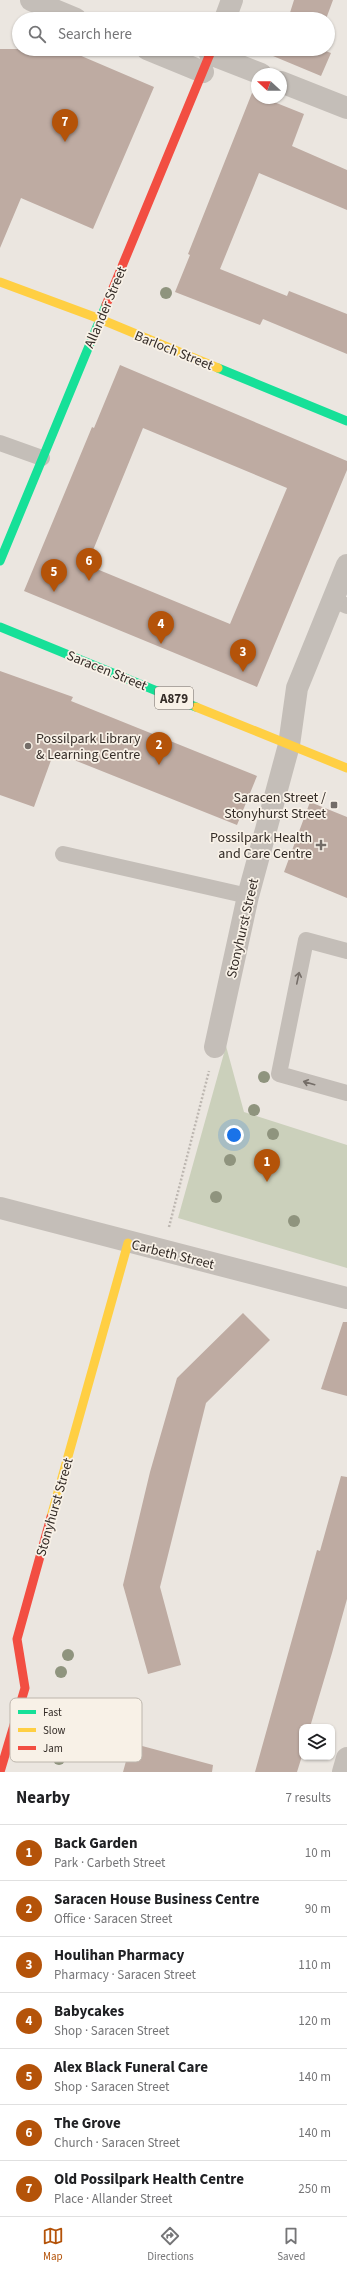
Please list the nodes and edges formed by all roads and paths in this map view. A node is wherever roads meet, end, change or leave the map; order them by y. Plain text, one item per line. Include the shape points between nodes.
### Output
1 (31, 0) edge
2 (232, 0) edge
3 (59, 12) edge
4 (227, 12) edge
5 (194, 56) edge
6 (208, 58) edge
7 (251, 71) edge
8 (287, 84) edge
9 (347, 108) edge
10 (0, 282) edge
11 (100, 319) junction
12 (347, 421) edge
13 (0, 443) edge
14 (42, 458) junction
15 (0, 561) edge
16 (347, 565) edge
17 (340, 603) edge
18 (0, 627) edge
19 (289, 745) junction
20 (347, 768) edge
21 (63, 854) dead end
22 (248, 896) junction
23 (347, 951) edge
24 (215, 1047) joint
25 (347, 1094) edge
26 (0, 1208) edge
27 (128, 1243) junction
28 (163, 1250) junction
29 (347, 1298) edge
30 (22, 1698) edge
31 (10, 1738) edge
32 (347, 1758) edge
33 (0, 1772) edge
34 (343, 1772) edge

1 - 3 street
2 - 4 street
5 - 6 street
6 - 7 street
6 - 11 street, Allander Street
8 - 9 street
10 - 11 street, Barloch Street
11 - 12 street, Barloch Street
11 - 14 street, Allander Street
13 - 14 lane
14 - 15 street, Allander Street
16 - 17 street, Stonyhurst Street
17 - 19 street, Stonyhurst Street via 297,688
18 - 19 street, Saracen Street / A879
19 - 20 street, Saracen Street / A879
19 - 22 street, Stonyhurst Street
21 - 22 lane
22 - 24 street, Stonyhurst Street
25 -> 23 lane via 279,1074 306,940
24 - 28 path
26 - 27 street, Carbeth Street
27 - 28 street, Carbeth Street
27 - 30 street, Stonyhurst Street via 17,1639 25,1688
28 - 29 street, Carbeth Street
31 - 33 street, Stonyhurst Street
32 - 34 street

